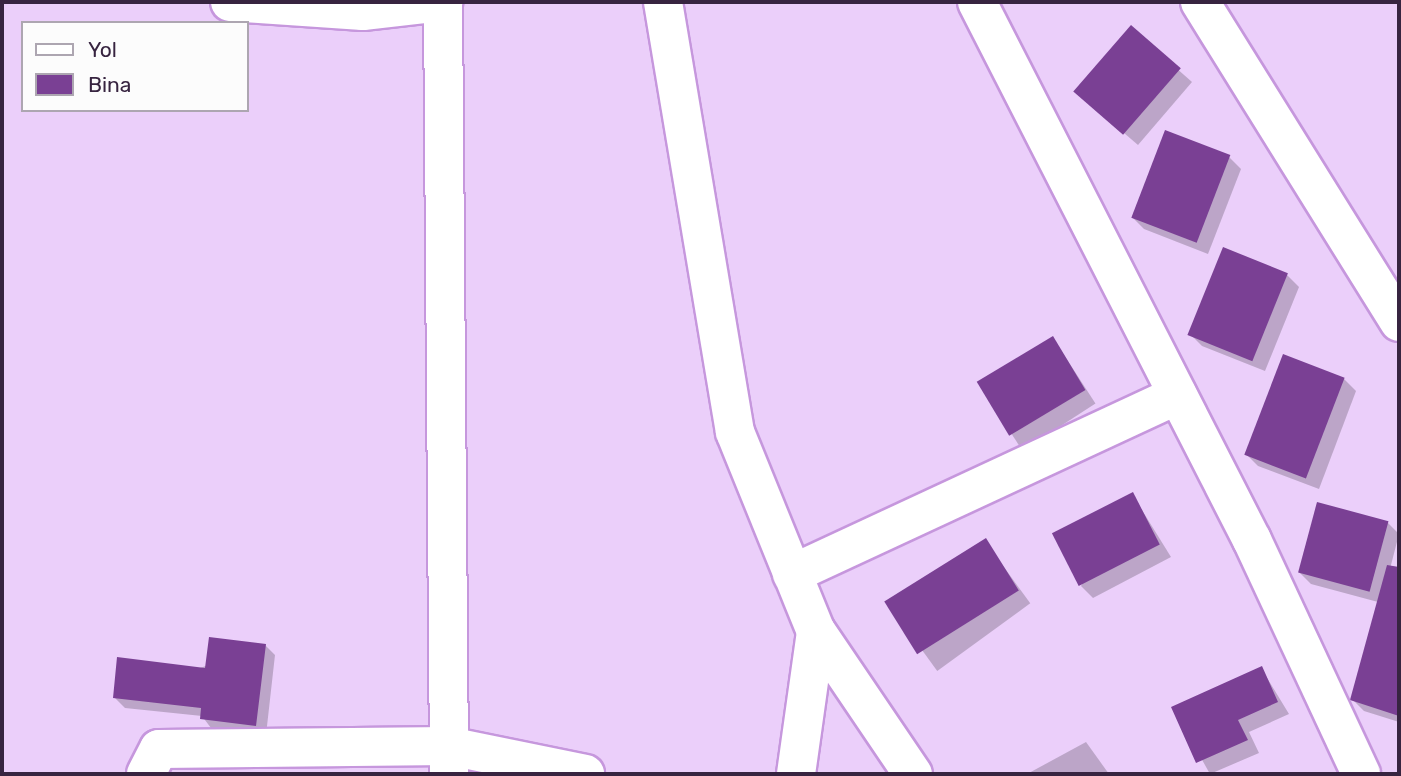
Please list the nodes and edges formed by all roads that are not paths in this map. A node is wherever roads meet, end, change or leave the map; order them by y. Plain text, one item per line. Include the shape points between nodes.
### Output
1 (230, 2) edge
2 (443, 2) edge
3 (663, 2) edge
4 (976, 2) edge
5 (1200, 2) edge
6 (1399, 322) edge
7 (1178, 395) junction
8 (792, 573) junction
9 (816, 631) junction
10 (449, 760) edge
11 (146, 774) edge
12 (585, 774) edge
13 (796, 774) edge
14 (913, 774) edge
15 (1361, 774) edge

1 - 2 street via 363,11
2 - 10 street
3 - 8 street via 734,432
4 - 7 street
5 - 6 street
7 - 8 street
7 - 15 street
8 - 9 street
9 - 13 street
9 - 14 street
10 - 11 street via 159,749
10 - 12 street

